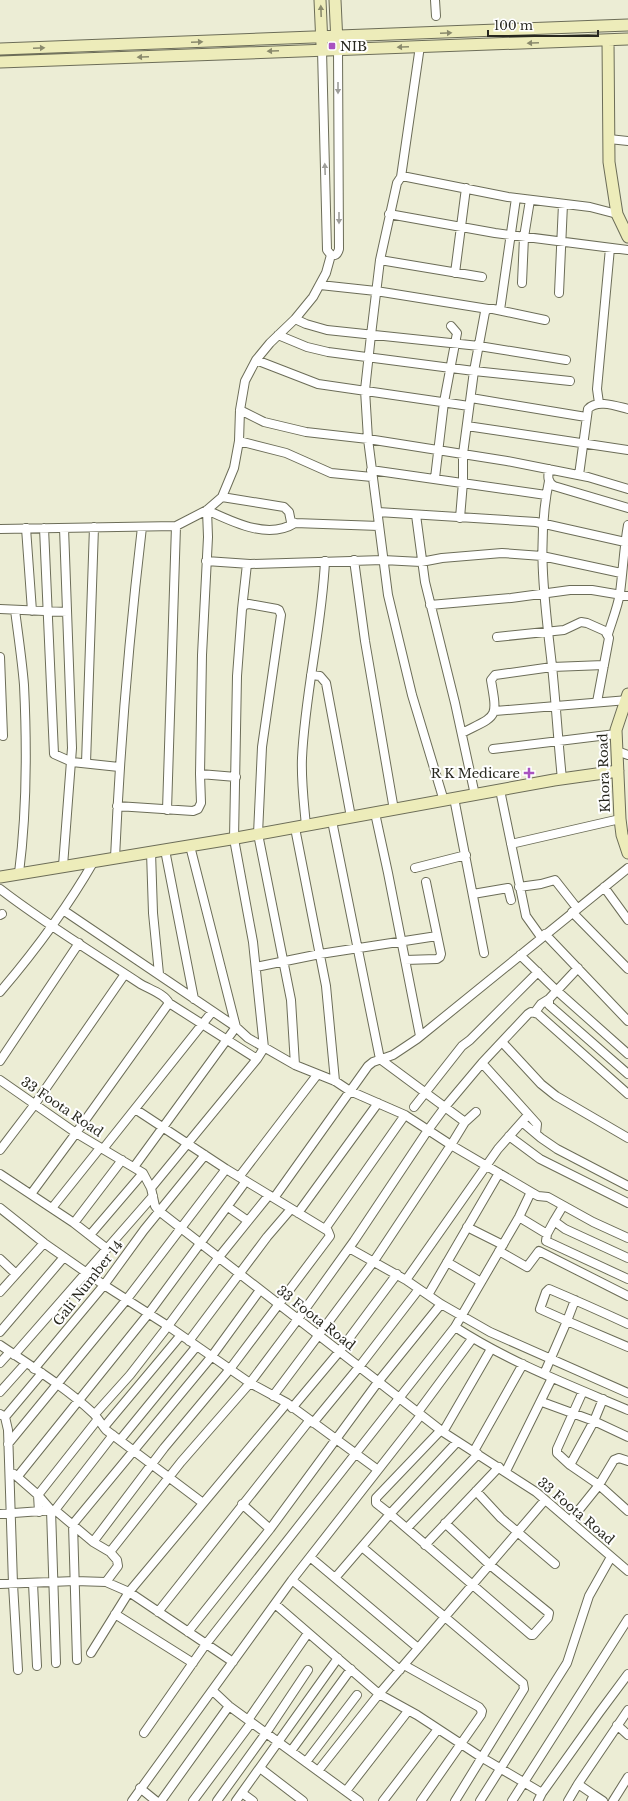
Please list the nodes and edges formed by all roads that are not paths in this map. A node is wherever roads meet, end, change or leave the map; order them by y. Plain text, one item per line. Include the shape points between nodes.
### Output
1 (320, 0) edge
2 (335, 0) edge
3 (435, 0) edge
4 (436, 16) dead end
5 (628, 25) edge
6 (337, 37) junction
7 (322, 38) junction
8 (628, 39) edge
9 (608, 40) junction
10 (420, 46) junction
11 (0, 49) edge
12 (338, 49) junction
13 (322, 50) junction
14 (0, 62) edge
15 (609, 139) junction
16 (628, 141) edge
17 (400, 177) junction
18 (466, 188) junction
19 (516, 198) junction
20 (530, 200) junction
21 (563, 204) junction
22 (389, 214) junction
23 (617, 214) junction
24 (461, 228) junction
25 (510, 235) junction
26 (524, 237) junction
27 (628, 237) edge
28 (562, 242) junction
29 (610, 248) junction
30 (628, 250) edge
31 (331, 256) junction
32 (380, 260) junction
33 (456, 273) junction
34 (482, 277) dead end
35 (522, 283) dead end
36 (320, 285) junction
37 (376, 291) junction
38 (559, 293) dead end
39 (488, 309) junction
40 (500, 310) junction
41 (295, 319) junction
42 (545, 320) dead end
43 (451, 326) dead end
44 (278, 334) junction
45 (371, 335) junction
46 (455, 343) junction
47 (479, 346) junction
48 (368, 357) junction
49 (256, 360) junction
50 (566, 360) dead end
51 (451, 368) junction
52 (474, 371) junction
53 (570, 381) dead end
54 (365, 390) junction
55 (444, 402) junction
56 (470, 402) junction
57 (599, 403) junction
58 (628, 409) edge
59 (240, 410) junction
60 (586, 417) junction
61 (467, 426) junction
62 (368, 439) junction
63 (239, 441) junction
64 (583, 444) junction
65 (439, 450) junction
66 (628, 450) edge
67 (463, 454) junction
68 (549, 469) junction
69 (372, 473) junction
70 (579, 475) junction
71 (435, 478) junction
72 (549, 481) junction
73 (463, 482) junction
74 (628, 489) edge
75 (546, 495) junction
76 (222, 497) junction
77 (628, 508) edge
78 (207, 510) junction
79 (378, 512) junction
80 (416, 516) junction
81 (460, 518) junction
82 (295, 523) junction
83 (543, 523) junction
84 (628, 525) edge
85 (176, 526) junction
86 (379, 526) junction
87 (94, 527) junction
88 (142, 527) junction
89 (26, 528) junction
90 (44, 528) junction
91 (64, 528) junction
92 (0, 529) edge
93 (625, 542) junction
94 (542, 556) junction
95 (354, 560) junction
96 (383, 560) junction
97 (206, 561) junction
98 (325, 561) junction
99 (421, 562) junction
100 (247, 564) junction
101 (621, 573) junction
102 (545, 593) junction
103 (624, 595) edge
104 (430, 605) junction
105 (0, 609) edge
106 (242, 609) junction
107 (15, 610) junction
108 (32, 611) junction
109 (48, 612) junction
110 (67, 612) junction
111 (547, 631) junction
112 (608, 634) junction
113 (497, 637) dead end
114 (0, 657) edge
115 (604, 665) junction
116 (552, 667) junction
117 (311, 675) junction
118 (627, 698) edge
119 (597, 702) junction
120 (555, 706) junction
121 (495, 711) junction
122 (624, 717) edge
123 (462, 733) junction
124 (616, 734) junction
125 (2, 736) dead end
126 (558, 740) junction
127 (493, 749) dead end
128 (617, 751) junction
129 (628, 755) edge
130 (72, 762) junction
131 (86, 763) junction
132 (119, 766) junction
133 (618, 771) junction
134 (200, 774) junction
135 (236, 777) junction
136 (562, 779) junction
137 (500, 790) junction
138 (474, 795) junction
139 (449, 800) junction
140 (117, 806) junction
141 (167, 810) junction
142 (394, 810) junction
143 (375, 813) junction
144 (351, 817) junction
145 (620, 819) junction
146 (332, 821) junction
147 (306, 826) junction
148 (295, 828) junction
149 (258, 834) junction
150 (234, 839) junction
151 (511, 844) junction
152 (190, 846) junction
153 (165, 850) junction
154 (151, 852) junction
155 (628, 853) edge
156 (466, 855) junction
157 (115, 858) junction
158 (94, 861) junction
159 (64, 866) junction
160 (415, 868) dead end
161 (628, 868) edge
162 (19, 873) junction
163 (0, 877) edge
164 (426, 882) dead end
165 (519, 887) junction
166 (604, 887) junction
167 (0, 889) edge
168 (473, 894) junction
169 (512, 900) dead end
170 (63, 910) junction
171 (575, 910) junction
172 (628, 920) edge
173 (52, 926) junction
174 (438, 936) junction
175 (543, 936) junction
176 (401, 941) junction
177 (79, 943) junction
178 (358, 947) junction
179 (484, 953) dead end
180 (320, 954) junction
181 (520, 955) junction
182 (405, 960) junction
183 (284, 961) junction
184 (256, 967) junction
185 (578, 968) junction
186 (628, 969) edge
187 (538, 972) junction
188 (125, 974) junction
189 (158, 974) junction
190 (556, 990) junction
191 (0, 992) edge
192 (194, 999) junction
193 (549, 999) junction
194 (169, 1003) junction
195 (212, 1012) junction
196 (535, 1012) junction
197 (628, 1020) edge
198 (202, 1024) junction
199 (236, 1027) junction
200 (420, 1036) junction
201 (226, 1040) junction
202 (502, 1042) junction
203 (264, 1048) junction
204 (628, 1054) edge
205 (257, 1059) junction
206 (380, 1060) junction
207 (0, 1061) edge
208 (482, 1063) junction
209 (295, 1065) junction
210 (628, 1074) edge
211 (317, 1075) junction
212 (0, 1080) edge
213 (335, 1081) junction
214 (350, 1091) junction
215 (425, 1092) junction
216 (628, 1094) edge
217 (378, 1103) junction
218 (35, 1104) junction
219 (414, 1107) dead end
220 (445, 1107) junction
221 (135, 1110) junction
222 (476, 1112) dead end
223 (405, 1115) junction
224 (528, 1115) junction
225 (465, 1122) junction
226 (522, 1122) junction
227 (163, 1127) junction
228 (428, 1130) junction
229 (76, 1133) junction
230 (536, 1133) junction
231 (509, 1136) junction
232 (628, 1138) edge
233 (188, 1144) junction
234 (451, 1145) junction
235 (101, 1148) junction
236 (0, 1150) edge
237 (205, 1155) junction
238 (122, 1160) junction
239 (488, 1166) junction
240 (134, 1167) junction
241 (226, 1169) junction
242 (143, 1173) junction
243 (499, 1173) junction
244 (0, 1174) edge
245 (242, 1179) junction
246 (628, 1186) edge
247 (152, 1192) junction
248 (531, 1192) junction
249 (31, 1194) junction
250 (272, 1196) junction
251 (628, 1203) edge
252 (563, 1206) junction
253 (228, 1207) junction
254 (0, 1208) edge
255 (52, 1208) junction
256 (295, 1211) junction
257 (159, 1212) junction
258 (519, 1218) junction
259 (248, 1221) junction
260 (554, 1221) junction
261 (74, 1223) junction
262 (467, 1227) junction
263 (180, 1228) junction
264 (325, 1229) junction
265 (547, 1234) junction
266 (90, 1235) junction
267 (628, 1238) edge
268 (44, 1243) junction
269 (200, 1243) junction
270 (106, 1248) junction
271 (349, 1248) junction
272 (501, 1248) junction
273 (64, 1257) junction
274 (219, 1257) junction
275 (628, 1258) edge
276 (0, 1259) edge
277 (374, 1262) junction
278 (447, 1262) junction
279 (86, 1272) junction
280 (240, 1273) junction
281 (16, 1274) junction
282 (397, 1274) junction
283 (628, 1279) edge
284 (406, 1280) junction
285 (481, 1282) junction
286 (104, 1285) junction
287 (419, 1289) junction
288 (260, 1290) junction
289 (0, 1292) edge
290 (428, 1295) junction
291 (628, 1296) edge
292 (127, 1299) junction
293 (575, 1300) junction
294 (279, 1304) junction
295 (441, 1304) junction
296 (149, 1313) junction
297 (462, 1316) junction
298 (298, 1319) junction
299 (567, 1321) junction
300 (628, 1324) edge
301 (168, 1326) junction
302 (454, 1327) junction
303 (0, 1332) edge
304 (181, 1336) junction
305 (319, 1336) junction
306 (472, 1339) junction
307 (189, 1341) junction
308 (0, 1345) edge
309 (196, 1347) junction
310 (628, 1347) edge
311 (491, 1349) junction
312 (339, 1352) junction
313 (12, 1353) junction
314 (212, 1356) junction
315 (550, 1359) junction
316 (0, 1363) edge
317 (26, 1363) junction
318 (523, 1364) junction
319 (359, 1367) junction
320 (230, 1369) junction
321 (38, 1371) junction
322 (544, 1374) junction
323 (552, 1378) junction
324 (378, 1382) junction
325 (250, 1383) junction
326 (57, 1385) junction
327 (583, 1391) junction
328 (0, 1392) edge
329 (628, 1393) edge
330 (273, 1396) junction
331 (398, 1398) junction
332 (78, 1400) junction
333 (603, 1400) junction
334 (542, 1402) junction
335 (289, 1406) junction
336 (628, 1410) edge
337 (572, 1413) junction
338 (419, 1414) junction
339 (2, 1415) edge
340 (96, 1417) junction
341 (594, 1421) junction
342 (311, 1422) junction
343 (104, 1428) junction
344 (442, 1431) junction
345 (628, 1436) edge
346 (117, 1438) junction
347 (336, 1440) junction
348 (457, 1442) junction
349 (8, 1444) junction
350 (134, 1451) junction
351 (476, 1453) junction
352 (357, 1454) junction
353 (628, 1461) edge
354 (152, 1464) junction
355 (570, 1465) junction
356 (503, 1469) junction
357 (378, 1470) junction
358 (10, 1472) junction
359 (18, 1476) junction
360 (169, 1477) junction
361 (599, 1485) junction
362 (476, 1491) junction
363 (38, 1495) junction
364 (545, 1500) junction
365 (203, 1503) junction
366 (242, 1504) junction
367 (53, 1510) junction
368 (628, 1511) edge
369 (39, 1512) junction
370 (0, 1514) edge
371 (10, 1514) junction
372 (390, 1514) junction
373 (570, 1521) junction
374 (446, 1523) junction
375 (73, 1524) junction
376 (407, 1528) junction
377 (270, 1529) junction
378 (518, 1533) junction
379 (93, 1542) junction
380 (425, 1545) junction
381 (362, 1547) junction
382 (110, 1552) junction
383 (611, 1556) junction
384 (310, 1557) junction
385 (555, 1564) dead end
386 (490, 1565) junction
387 (628, 1571) edge
388 (335, 1578) junction
389 (292, 1580) junction
390 (75, 1581) junction
391 (53, 1582) junction
392 (106, 1582) junction
393 (33, 1583) junction
394 (0, 1584) edge
395 (13, 1584) junction
396 (472, 1586) junction
397 (129, 1592) junction
398 (274, 1604) junction
399 (158, 1612) junction
400 (115, 1614) junction
401 (444, 1618) junction
402 (628, 1619) edge
403 (188, 1632) junction
404 (308, 1633) junction
405 (206, 1644) junction
406 (418, 1648) junction
407 (91, 1653) dead end
408 (338, 1658) junction
409 (77, 1660) dead end
410 (233, 1662) junction
411 (56, 1663) dead end
412 (193, 1663) junction
413 (37, 1666) dead end
414 (402, 1667) junction
415 (351, 1669) junction
416 (18, 1670) dead end
417 (308, 1670) dead end
418 (628, 1674) edge
419 (213, 1692) junction
420 (379, 1694) junction
421 (357, 1695) dead end
422 (229, 1706) junction
423 (628, 1710) edge
424 (408, 1711) junction
425 (250, 1721) junction
426 (617, 1725) junction
427 (438, 1729) junction
428 (144, 1733) dead end
429 (266, 1733) junction
430 (628, 1735) edge
431 (279, 1742) junction
432 (461, 1744) junction
433 (291, 1751) junction
434 (482, 1757) junction
435 (306, 1762) junction
436 (260, 1768) junction
437 (501, 1769) junction
438 (318, 1771) junction
439 (628, 1777) edge
440 (524, 1781) junction
441 (578, 1784) junction
442 (140, 1788) junction
443 (346, 1791) junction
444 (242, 1792) junction
445 (542, 1793) junction
446 (592, 1798) edge
447 (132, 1801) edge
448 (156, 1801) edge
449 (161, 1801) edge
450 (193, 1801) edge
451 (217, 1801) edge
452 (236, 1801) edge
453 (253, 1801) edge
454 (303, 1801) edge
455 (359, 1801) edge
456 (383, 1801) edge
457 (421, 1801) edge
458 (455, 1801) edge
459 (480, 1801) edge
460 (512, 1801) edge
461 (538, 1801) edge
462 (568, 1801) edge
463 (603, 1801) edge
464 (613, 1801) edge

7 -> 1 street
2 - 6 street
3 - 4 street
6 -> 5 street
6 - 7 street
6 - 12 street
11 -> 7 street
7 - 13 street
8 - 9 street
9 -> 10 street
9 - 15 street
10 -> 12 street
10 - 17 street
12 - 13 street
12 -> 31 street via 339,249 338,253
13 -> 14 street
31 -> 13 street via 327,250
15 - 16 street
15 - 23 street via 609,162
17 - 18 street
17 - 22 street
18 - 19 street
18 - 24 street
19 - 20 street
19 - 25 street
20 - 21 street
20 - 26 street
21 - 23 street
21 - 28 street
22 - 24 street
22 - 32 street
23 - 27 street
24 - 25 street
24 - 33 street
25 - 26 street
25 - 40 street
26 - 28 street
26 - 35 street
28 - 29 street
28 - 38 street
29 - 30 street
29 - 57 street via 597,389
31 - 36 street
32 - 33 street
32 - 37 street
33 - 34 street
36 - 37 street
36 - 41 street
37 - 39 street
37 - 45 street
39 - 40 street
39 - 47 street via 485,312
40 - 42 street
41 - 44 street
41 - 45 street via 315,327
43 - 46 street via 457,334
44 - 48 street via 307,347
44 - 49 street
45 - 46 street
45 - 48 street
46 - 47 street
46 - 51 street
47 - 50 street
47 - 52 street
48 - 51 street
48 - 54 street
49 - 54 street via 318,384
49 - 59 street via 245,381
51 - 52 street
51 - 55 street
52 - 53 street
52 - 56 street
54 - 55 street
54 - 62 street
55 - 56 street
55 - 65 street
56 - 60 street
56 - 61 street
57 - 58 street
57 - 60 street via 592,404
59 - 62 street via 264,422 283,427
59 - 63 street
60 - 64 street
61 - 64 street
61 - 67 street
62 - 65 street
62 - 69 street
63 - 69 street via 286,454 331,473
63 - 76 street via 234,468
64 - 66 street
64 - 70 street
65 - 67 street
65 - 71 street
67 - 68 street
67 - 73 street
68 - 70 street
68 - 72 street
69 - 71 street
69 - 79 street
70 - 74 street
71 - 73 street
72 - 75 street
72 - 77 street via 554,486
73 - 75 street
73 - 81 street
75 - 83 street
76 - 78 street
76 - 82 street via 284,507
78 - 82 street via 255,528 282,530
78 - 85 street
78 - 97 street
79 - 80 street
79 - 86 street
80 - 81 street
80 - 99 street
81 - 83 street via 512,519
82 - 86 street
83 - 93 street
83 - 94 street
84 - 93 street
85 - 88 street
85 - 141 street
86 - 96 street
87 - 88 street
87 - 91 street
87 - 131 street
88 - 132 street
89 - 90 street
89 - 92 street
89 - 108 street
90 - 91 street
90 - 109 street
91 - 110 street
93 - 101 street
94 - 99 street via 502,554
94 - 101 street
94 - 102 street
95 - 96 street
95 - 98 street
95 - 142 street
96 - 99 street
96 - 139 street via 397,636 412,695
97 - 100 street
97 - 134 street
98 - 100 street
98 - 117 street via 320,623
99 - 104 street
100 - 106 street
101 - 103 street
102 - 103 street via 592,590
102 - 104 street
102 - 111 street
103 - 112 street
104 - 123 street
105 - 107 street
106 - 135 street via 236,676
106 - 149 street via 244,605 249,604 277,609 281,615 262,747
107 - 108 street
107 - 162 street via 24,684 26,745
108 - 109 street
109 - 110 street
109 - 130 street via 53,750 56,756
110 - 130 street
111 - 112 street via 570,629 581,622
111 - 113 street
111 - 116 street
112 - 115 street
114 - 125 street
115 - 116 street
115 - 119 street
116 - 120 street
116 - 121 street via 492,677
117 - 144 street via 320,676 326,683
117 - 147 street via 302,759
118 - 119 street
118 - 122 street, Khora Road
119 - 120 street
120 - 121 street
120 - 126 street
121 - 123 street via 490,719
122 - 124 street, Khora Road
123 - 138 street
124 - 126 street
124 - 128 street, Khora Road
126 - 127 street
126 - 136 street
128 - 129 street
128 - 133 street, Khora Road
130 - 131 street
130 - 159 street
131 - 132 street
132 - 140 street
133 - 136 street
133 - 145 street, Khora Road
134 - 135 street
134 - 141 street via 201,803 198,809
135 - 150 street
136 - 137 street
137 - 138 street
137 - 151 street
138 - 139 street
139 - 142 street
139 - 156 street
140 - 141 street
140 - 157 street
142 - 143 street
143 - 144 street
143 - 176 street
144 - 146 street
145 - 151 street
145 - 155 street, Khora Road
146 - 147 street
146 - 178 street
147 - 148 street
148 - 149 street
148 - 180 street
149 - 150 street
149 - 183 street
150 - 152 street
150 - 184 street
151 - 165 street
152 - 153 street
152 - 199 street
153 - 154 street
153 - 192 street
154 - 157 street
154 - 189 street
156 - 160 street
156 - 168 street
157 - 158 street
158 - 159 street
158 - 170 street
159 - 162 street
161 - 166 street
162 - 163 street
164 - 174 street
165 - 171 street via 555,880
165 - 175 street via 526,916
166 - 171 street
166 - 172 street
167 - 173 street
168 - 169 street via 508,888
168 - 179 street
170 - 173 street
170 - 189 street
171 - 175 street
171 - 186 street
173 - 177 street
173 - 191 street
174 - 176 street
174 - 182 street via 440,957
175 - 181 street
175 - 185 street
176 - 178 street
176 - 182 street
177 - 188 street
177 - 207 street
178 - 180 street
178 - 206 street
180 - 183 street
180 - 213 street via 326,986
181 - 187 street
181 - 200 street
182 - 200 street
183 - 184 street
183 - 209 street via 291,1000
184 - 203 street
185 - 190 street
185 - 197 street
187 - 190 street
187 - 215 street via 462,1046
188 - 194 street via 166,998
188 - 218 street
189 - 192 street
190 - 193 street
190 - 204 street
192 - 195 street
193 - 196 street
193 - 210 street via 549,1005
194 - 198 street
194 - 229 street
195 - 198 street
195 - 199 street
196 - 202 street via 528,1014
196 - 216 street
198 - 201 street
198 - 221 street
199 - 201 street
199 - 203 street
200 - 206 street via 405,1048
201 - 205 street
201 - 227 street
202 - 208 street
202 - 232 street via 546,1088
203 - 205 street
203 - 209 street
205 - 233 street
206 - 214 street via 368,1066
206 - 215 street
208 - 220 street
208 - 224 street
209 - 211 street
211 - 213 street
211 - 245 street
212 - 218 street, 33 Foota Road
213 - 214 street
214 - 217 street
214 - 250 street
215 - 219 street
215 - 220 street
217 - 223 street
217 - 256 street
218 - 229 street, 33 Foota Road
218 - 236 street
220 - 225 street
220 - 228 street
221 - 227 street
221 - 235 street
222 - 225 street
223 - 228 street
223 - 264 street
224 - 226 street
224 - 230 street via 538,1126
225 - 234 street
226 - 230 street
226 - 231 street
227 - 233 street
227 - 240 street
228 - 234 street
228 - 271 street
229 - 235 street, 33 Foota Road
229 - 249 street
230 - 246 street via 564,1153
231 - 239 street
231 - 251 street via 540,1159
233 - 237 street
233 - 247 street
234 - 239 street
234 - 277 street
235 - 238 street, 33 Foota Road
235 - 255 street
237 - 241 street
237 - 257 street, Gali Number 14
238 - 240 street, 33 Foota Road
238 - 261 street
239 - 243 street
239 - 284 street
240 - 242 street, 33 Foota Road
241 - 245 street
241 - 263 street
242 - 247 street, 33 Foota Road
242 - 266 street
243 - 248 street
243 - 262 street
244 - 249 street
245 - 250 street
245 - 253 street
247 - 257 street, 33 Foota Road
247 - 270 street
248 - 252 street via 548,1197
248 - 258 street
249 - 255 street
250 - 256 street
250 - 259 street
252 - 260 street
252 - 267 street
253 - 259 street
253 - 269 street
254 - 268 street
255 - 261 street
256 - 264 street
256 - 280 street via 267,1237
257 - 263 street, 33 Foota Road
257 - 286 street, Gali Number 14
258 - 265 street
258 - 272 street
259 - 274 street
260 - 265 street
260 - 275 street
261 - 266 street
262 - 272 street
262 - 278 street
263 - 269 street, 33 Foota Road
263 - 292 street
264 - 294 street via 330,1234 329,1239
265 - 283 street via 546,1241
266 - 270 street
268 - 273 street
268 - 281 street
269 - 274 street, 33 Foota Road
269 - 296 street
270 - 279 street
271 - 277 street
271 - 298 street
272 - 285 street
272 - 291 street via 527,1267 539,1252
273 - 279 street
273 - 303 street
274 - 280 street, 33 Foota Road
274 - 301 street
276 - 281 street
277 - 282 street
277 - 305 street
278 - 285 street
278 - 290 street
279 - 286 street
279 - 313 street
280 - 288 street, 33 Foota Road
280 - 307 street
281 - 289 street
282 - 284 street
282 - 312 street
284 - 287 street
285 - 297 street
286 - 292 street
286 - 321 street, Gali Number 14
287 - 290 street
287 - 319 street
288 - 294 street, 33 Foota Road
288 - 314 street
290 - 295 street
292 - 296 street
292 - 326 street
293 - 299 street
293 - 299 street via 548,1289 546,1292 540,1309
293 - 300 street
294 - 298 street, 33 Foota Road
294 - 320 street
295 - 297 street
295 - 324 street
296 - 301 street
296 - 332 street
297 - 302 street
297 - 315 street
298 - 305 street, 33 Foota Road
298 - 325 street
299 - 310 street
299 - 315 street
301 - 304 street
301 - 340 street
302 - 306 street
302 - 331 street
304 - 307 street
304 - 343 street
305 - 312 street, 33 Foota Road
305 - 330 street
306 - 311 street
306 - 338 street
307 - 309 street
308 - 313 street
309 - 314 street
309 - 346 street
311 - 318 street
311 - 344 street
312 - 319 street, 33 Foota Road
312 - 335 street
313 - 316 street
313 - 317 street
314 - 320 street
314 - 350 street
315 - 322 street
315 - 329 street
317 - 321 street
317 - 328 street
318 - 322 street
318 - 351 street
319 - 324 street, 33 Foota Road
319 - 342 street
320 - 325 street
320 - 354 street
321 - 326 street
321 - 339 street, Gali Number 14
322 - 323 street
323 - 327 street
323 - 334 street
324 - 331 street, 33 Foota Road
324 - 347 street
325 - 330 street
325 - 360 street
326 - 332 street
326 - 349 street
327 - 333 street
327 - 337 street
330 - 335 street
331 - 338 street, 33 Foota Road
331 - 352 street
332 - 340 street
332 - 359 street
333 - 336 street
333 - 341 street
334 - 337 street
334 - 356 street
335 - 342 street
335 - 365 street
337 - 341 street
337 - 355 street via 557,1451
338 - 344 street, 33 Foota Road
338 - 357 street
339 - 349 street via 8,1430
340 - 343 street
340 - 363 street
341 - 345 street
341 - 355 street
342 - 347 street
342 - 366 street
343 - 346 street
344 - 348 street, 33 Foota Road
344 - 372 street via 376,1498 376,1503
346 - 350 street
346 - 367 street
347 - 352 street
347 - 377 street
348 - 351 street, 33 Foota Road
348 - 372 street
349 - 358 street
350 - 354 street
350 - 375 street
351 - 356 street, 33 Foota Road
351 - 376 street
352 - 357 street
352 - 405 street
353 - 361 street via 617,1458
354 - 360 street
354 - 379 street
355 - 361 street
356 - 362 street
356 - 364 street, 33 Foota Road
357 - 384 street
358 - 359 street
358 - 371 street
359 - 363 street
360 - 365 street
360 - 382 street
361 - 368 street
361 - 373 street
362 - 374 street
362 - 378 street
363 - 367 street
363 - 369 street
364 - 373 street, 33 Foota Road
364 - 378 street
365 - 397 street
366 - 377 street
366 - 399 street
367 - 369 street
367 - 375 street
367 - 391 street
369 - 371 street
370 - 371 street
371 - 395 street
372 - 376 street
372 - 381 street
373 - 383 street, 33 Foota Road
374 - 380 street
374 - 386 street
375 - 379 street
375 - 390 street
376 - 380 street
377 - 403 street
378 - 385 street
378 - 386 street
379 - 382 street
380 - 396 street
381 - 388 street
381 - 401 street
382 - 392 street via 117,1560 118,1566
383 - 387 street, 33 Foota Road
383 - 437 street via 589,1596 567,1663
384 - 388 street
384 - 389 street
386 - 396 street
386 - 396 street via 549,1613 548,1618 531,1635
388 - 406 street
389 - 398 street
389 - 414 street
390 - 391 street
390 - 392 street
390 - 409 street
391 - 393 street
391 - 411 street
392 - 397 street
393 - 395 street
393 - 413 street
394 - 395 street
395 - 416 street
396 - 401 street
397 - 399 street
397 - 400 street
398 - 404 street
398 - 410 street
399 - 403 street
400 - 407 street
400 - 412 street
401 - 406 street
401 - 434 street via 524,1683 524,1689
402 - 440 street
403 - 405 street
404 - 408 street
404 - 425 street
405 - 410 street
405 - 412 street
406 - 414 street
408 - 415 street
408 - 431 street
410 - 419 street
412 - 428 street
414 - 420 street
414 - 432 street via 479,1707 481,1715
415 - 420 street
415 - 433 street
417 - 429 street
418 - 445 street
419 - 422 street
419 - 442 street
420 - 424 street
420 - 438 street
421 - 435 street
422 - 425 street
422 - 449 street
423 - 426 street
424 - 427 street
424 - 443 street
425 - 429 street
425 - 450 street
426 - 430 street
426 - 441 street
427 - 432 street
427 - 456 street
429 - 431 street
429 - 451 street
431 - 433 street
431 - 436 street
432 - 434 street
432 - 457 street
433 - 435 street
434 - 437 street
434 - 458 street
435 - 438 street
436 - 444 street
436 - 454 street
437 - 440 street
437 - 459 street
438 - 443 street
439 - 464 street
440 - 445 street
440 - 460 street
441 - 446 street
441 - 462 street
442 - 447 street
442 - 448 street
443 - 455 street
444 - 452 street
444 - 453 street
445 - 461 street
446 - 463 street

